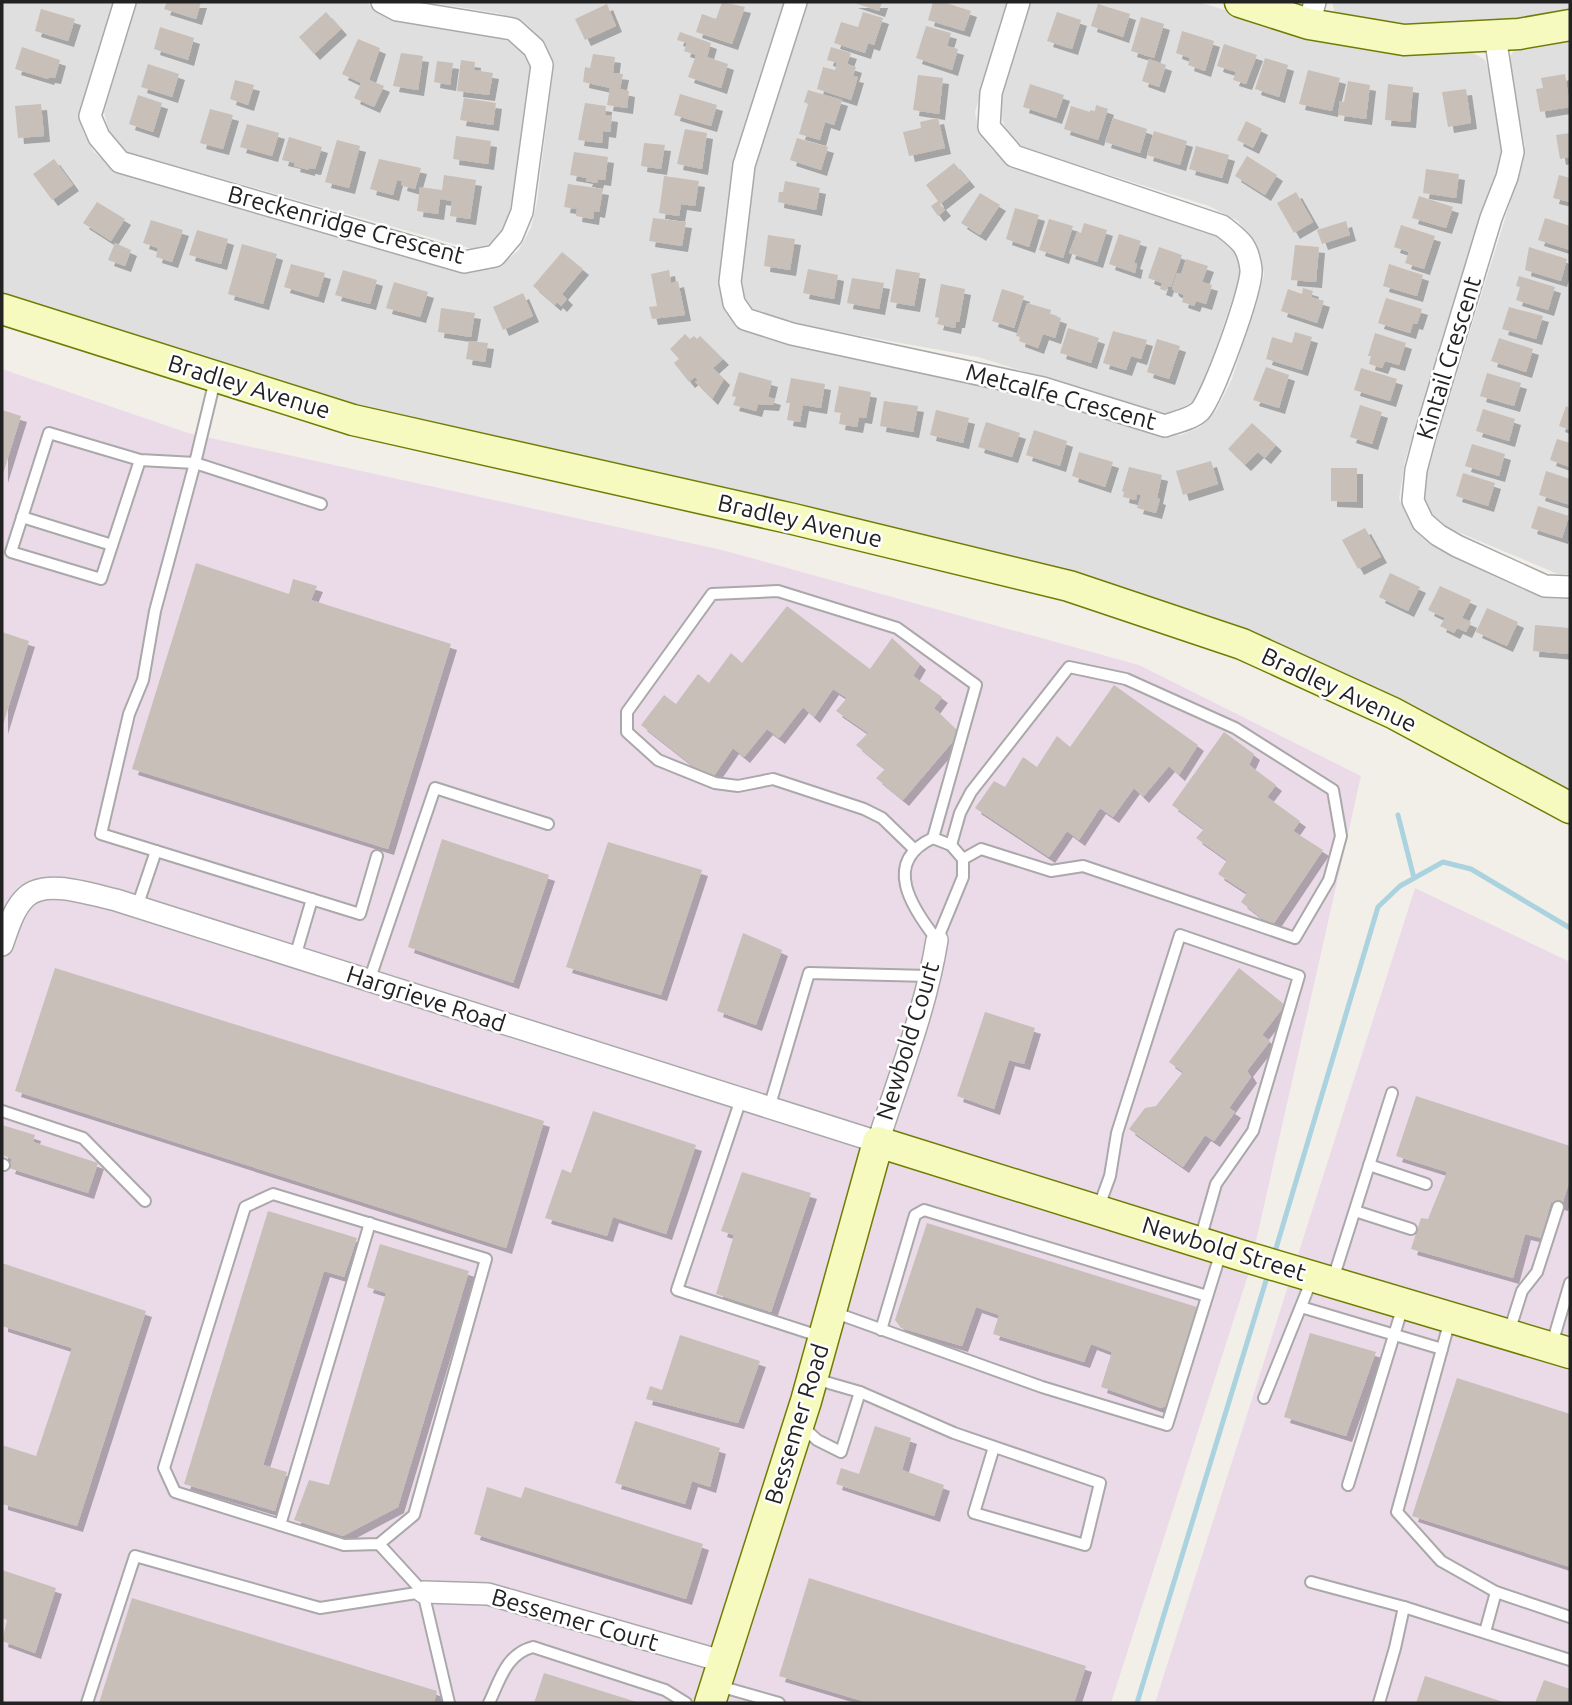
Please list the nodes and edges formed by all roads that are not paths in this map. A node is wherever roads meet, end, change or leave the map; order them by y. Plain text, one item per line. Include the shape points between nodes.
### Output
1 (125, 2) edge
2 (382, 2) edge
3 (796, 2) edge
4 (1019, 2) edge
5 (1240, 2) edge
6 (1312, 13) edge
7 (1570, 25) edge
8 (1495, 36) junction
9 (2, 309) edge
10 (216, 377) junction
11 (140, 460) junction
12 (195, 463) junction
13 (321, 504) dead end
14 (22, 517) junction
15 (112, 545) junction
16 (7, 550) edge
17 (1570, 587) edge
18 (1570, 808) edge
19 (548, 824) dead end
20 (933, 838) junction
21 (951, 845) junction
22 (915, 850) junction
23 (156, 851) junction
24 (377, 856) dead end
25 (964, 859) junction
26 (312, 899) junction
27 (137, 906) junction
28 (937, 940) junction
29 (2, 945) edge
30 (295, 957) junction
31 (929, 976) junction
32 (369, 981) junction
33 (1392, 1093) dead end
34 (741, 1099) junction
35 (769, 1108) junction
36 (2, 1111) edge
37 (878, 1142) junction
38 (1369, 1165) junction
39 (1426, 1184) dead end
40 (145, 1201) dead end
41 (1558, 1207) dead end
42 (1097, 1211) junction
43 (1355, 1211) junction
44 (370, 1223) junction
45 (1411, 1229) dead end
46 (1220, 1249) junction
47 (1322, 1279) junction
48 (1570, 1283) edge
49 (1207, 1296) junction
50 (1404, 1304) junction
51 (1301, 1307) junction
52 (1450, 1317) junction
53 (827, 1324) junction
54 (881, 1329) junction
55 (1395, 1335) junction
56 (1508, 1335) junction
57 (1442, 1349) junction
58 (1561, 1350) edge
59 (812, 1378) junction
60 (860, 1392) junction
61 (1264, 1398) dead end
62 (799, 1423) junction
63 (994, 1447) junction
64 (1348, 1485) dead end
65 (280, 1525) junction
66 (379, 1544) junction
67 (1311, 1583) dead end
68 (423, 1592) junction
69 (1496, 1592) junction
70 (1404, 1607) junction
71 (1570, 1617) edge
72 (1485, 1632) junction
73 (1570, 1660) edge
74 (717, 1684) edge
75 (665, 1690) junction
76 (87, 1703) edge
77 (449, 1703) edge
78 (489, 1703) edge
79 (661, 1703) edge
80 (686, 1703) edge
81 (779, 1703) edge
82 (1379, 1703) edge

1 - 2 street, Breckenridge Crescent via 90,116 99,137 120,162 464,262 495,256 512,236 522,212 542,65 534,48 513,29 397,10
3 - 4 street, Metcalfe Crescent via 744,165 730,282 734,303 745,319 792,334 1043,388 1165,425 1182,420 1199,411 1211,393 1246,300 1252,271 1243,242 1222,226 1014,156 989,127 991,93
5 - 6 main road
6 - 8 main road via 1404,40
7 - 8 main road
8 - 17 street, Kintail Crescent via 1513,152 1425,436 1413,501 1423,522 1457,546 1545,586
9 - 10 main road, Bradley Avenue
10 - 12 lane
10 - 18 main road, Bradley Avenue via 352,420 1069,586 1242,645 1393,713
11 - 12 lane
11 - 14 lane via 49,433
11 - 15 lane
12 - 13 lane
12 - 23 lane via 101,834
14 - 15 lane
14 - 16 lane
15 - 16 lane via 101,579
19 - 32 lane via 435,788
20 - 21 lane
20 - 22 lane
20 - 22 lane via 976,685 897,628 778,591 712,594 626,712 627,732 659,760 715,783 738,786 773,779 864,809 882,818
21 - 25 lane
21 - 25 lane via 971,792 1069,667 1126,679 1235,728 1333,790 1341,836 1329,880 1295,938 1083,866 1051,871 981,849
22 - 28 lane via 903,873 914,910
23 - 26 lane
23 - 27 lane
24 - 26 lane via 360,914
25 - 28 lane via 963,877
26 - 30 lane
27 - 29 street, Hargrieve Road via 54,887 27,895 13,915
27 - 30 street, Hargrieve Road
28 - 31 street, Newbold Court
30 - 32 street, Hargrieve Road
31 - 35 lane via 809,973
31 - 37 street, Newbold Court
32 - 34 street, Hargrieve Road
33 - 38 lane
34 - 35 street, Hargrieve Road
34 - 53 lane via 677,1290
35 - 37 street, Hargrieve Road
36 - 40 lane via 83,1138
37 - 42 main road, Newbold Street
37 - 53 main road, Bessemer Road
38 - 39 lane
38 - 43 lane
41 - 56 lane
42 - 46 main road, Newbold Street
42 - 46 lane via 1180,935 1299,976 1253,1131 1216,1184
43 - 45 lane
43 - 47 lane
44 - 65 lane
44 - 65 lane via 273,1194 245,1206 163,1468 175,1492
44 - 66 lane via 486,1259 414,1515
46 - 47 main road, Newbold Street
46 - 49 lane
47 - 50 main road, Newbold Street
47 - 51 lane
48 - 58 lane
49 - 54 lane via 923,1210 915,1215
49 - 54 lane via 1167,1425 1042,1387
50 - 52 main road, Newbold Street
50 - 55 lane
51 - 55 lane
51 - 61 lane
52 - 56 main road, Newbold Street
52 - 57 lane
53 - 54 lane
53 - 59 main road, Bessemer Road
55 - 57 lane
55 - 64 lane
56 - 58 main road, Newbold Street
57 - 69 lane via 1397,1512 1441,1560
59 - 60 lane
59 - 62 main road, Bessemer Road
60 - 62 lane via 841,1452 817,1440
60 - 63 lane
62 - 74 main road, Bessemer Road
63 - 63 lane via 1100,1483 1085,1545 974,1513
65 - 66 lane via 344,1545
66 - 68 lane
67 - 70 lane
68 - 74 street, Bessemer Court via 488,1594
68 - 76 lane via 320,1608 135,1556
68 - 77 lane
69 - 71 lane
69 - 72 lane
70 - 72 lane
70 - 82 lane
72 - 73 lane
74 - 81 lane
75 - 78 lane via 533,1647 510,1659
75 - 79 lane
75 - 80 lane

